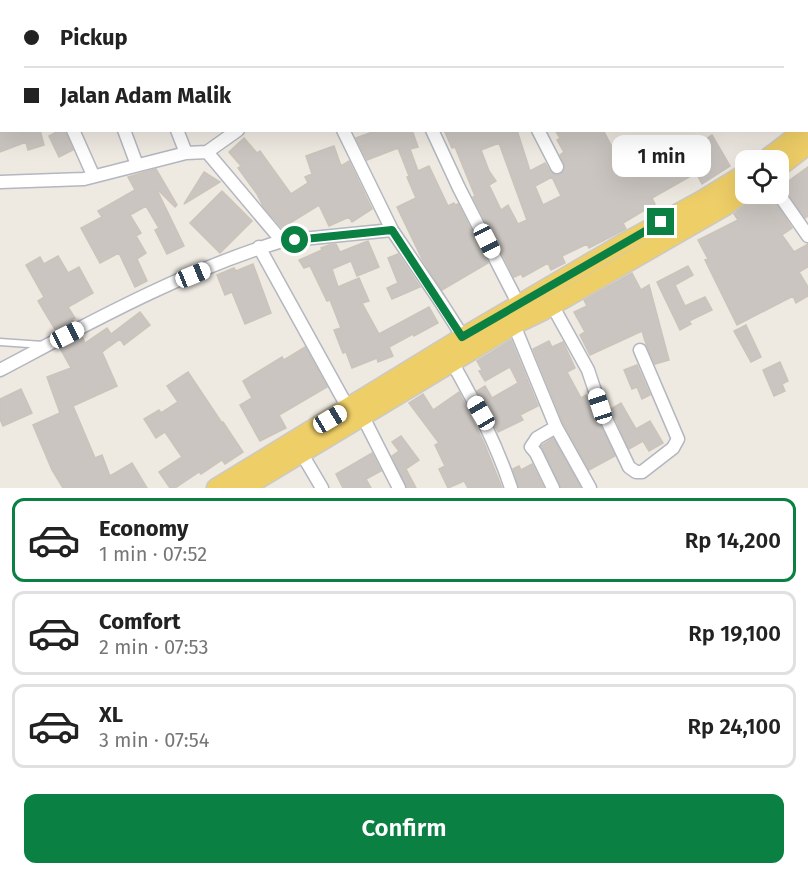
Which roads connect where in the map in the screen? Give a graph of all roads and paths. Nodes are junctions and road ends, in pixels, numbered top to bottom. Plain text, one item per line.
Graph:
1 (74, 132) edge
2 (125, 132) edge
3 (178, 132) edge
4 (235, 132) edge
5 (344, 132) edge
6 (433, 132) edge
7 (539, 132) edge
8 (801, 132) edge
9 (808, 146) edge
10 (778, 150) edge
11 (207, 152) junction
12 (186, 153) junction
13 (789, 160) edge
14 (137, 165) junction
15 (557, 168) dead end
16 (93, 175) junction
17 (735, 180) edge
18 (0, 182) edge
19 (735, 199) edge
20 (786, 204) edge
21 (392, 230) junction
22 (808, 236) edge
23 (282, 241) junction
24 (259, 248) junction
25 (624, 253) junction
26 (519, 305) junction
27 (552, 305) junction
28 (514, 326) junction
29 (462, 337) junction
30 (0, 342) edge
31 (47, 346) junction
32 (640, 350) dead end
33 (452, 362) junction
34 (0, 370) edge
35 (355, 412) junction
36 (556, 427) junction
37 (302, 454) junction
38 (245, 484) edge
39 (216, 488) edge
40 (322, 488) edge
41 (399, 488) edge
42 (511, 488) edge
43 (554, 488) edge
44 (590, 488) edge

1 - 16 street
2 - 14 street
3 - 12 street
4 - 11 street
5 - 21 street
6 - 26 street
7 - 15 street
8 - 10 main road
9 - 13 main road
11 - 12 street
11 - 23 street
12 - 14 street
14 - 16 street
16 - 18 street
17 - 25 main road
19 - 25 main road
20 - 22 street
21 - 23 street
21 - 29 street
23 - 24 street
24 - 31 street
24 - 35 street
25 - 26 main road
25 - 27 main road
26 - 29 main road
27 - 28 main road
27 - 32 street
28 - 33 main road
28 - 36 street
29 - 35 main road
30 - 31 lane
31 - 34 street
33 - 35 main road
33 - 42 street
35 - 37 main road
35 - 38 main road
35 - 41 street
36 - 43 street
36 - 44 street
37 - 38 main road
37 - 40 street
38 - 39 main road

